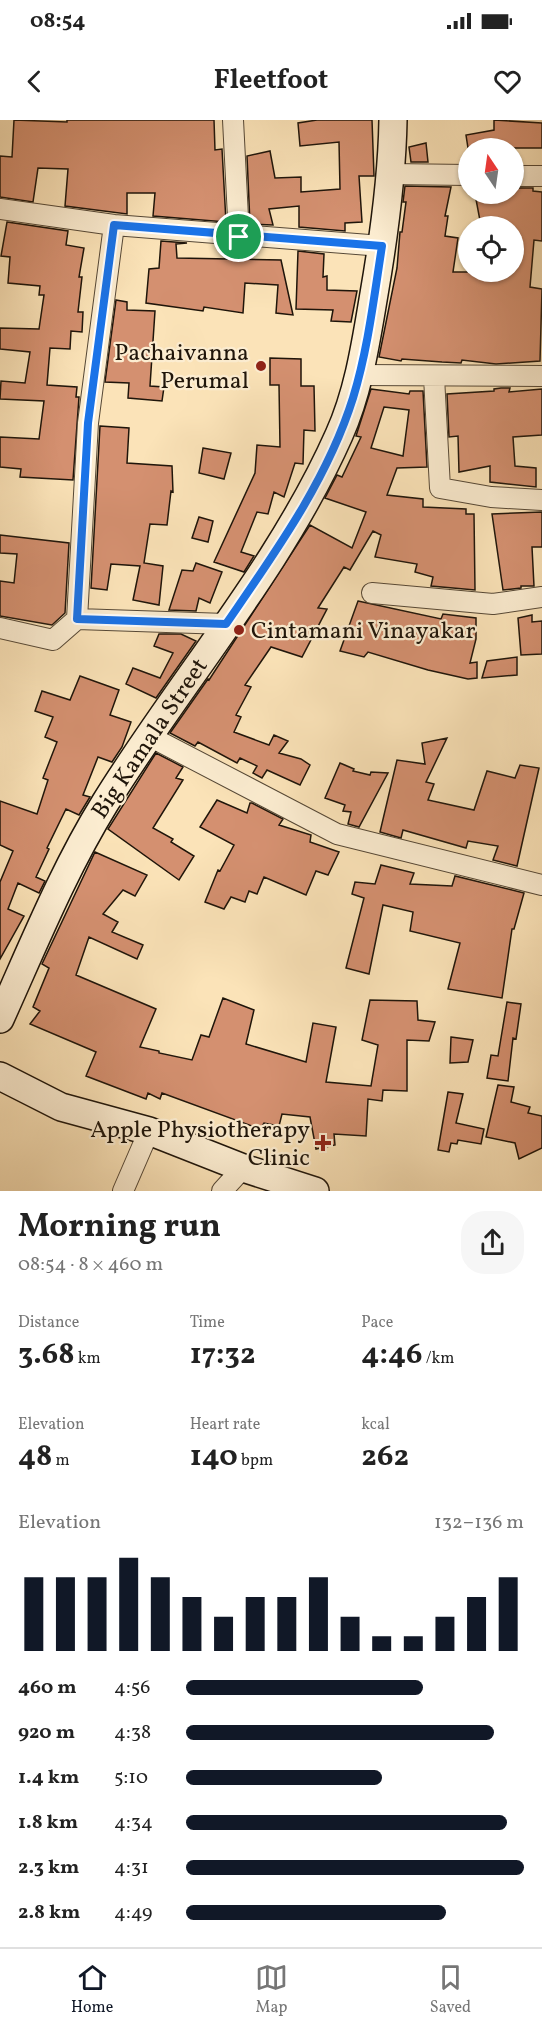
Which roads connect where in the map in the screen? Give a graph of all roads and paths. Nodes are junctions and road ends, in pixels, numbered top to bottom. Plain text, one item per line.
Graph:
1 (233, 120) edge
2 (393, 120) edge
3 (391, 174) junction
4 (458, 175) edge
5 (524, 176) edge
6 (542, 176) edge
7 (0, 209) edge
8 (114, 225) junction
9 (239, 237) junction
10 (382, 246) junction
11 (358, 375) junction
12 (542, 376) edge
13 (434, 377) junction
14 (542, 500) edge
15 (372, 593) dead end
16 (542, 597) edge
17 (77, 619) junction
18 (226, 624) junction
19 (0, 628) edge
20 (149, 736) junction
21 (542, 885) edge
22 (0, 1019) edge
23 (0, 1076) edge
24 (149, 1131) junction
25 (243, 1168) junction
26 (123, 1191) edge
27 (222, 1191) edge
28 (315, 1191) edge

1 - 9 street
2 - 3 main road, Big Kamala Street
3 - 4 street
3 - 10 main road, Big Kamala Street
5 - 6 street
7 - 8 street
8 - 9 street
8 - 17 street
9 - 10 street
10 - 11 main road, Big Kamala Street
11 - 13 street
11 - 18 main road, Big Kamala Street
12 - 13 street
13 - 14 street
15 - 16 street
17 - 18 street
17 - 19 street
18 - 20 main road, Big Kamala Street
20 - 21 street
20 - 22 main road, Big Kamala Street
23 - 24 main road
24 - 25 main road
24 - 26 street
25 - 27 street
25 - 28 main road

